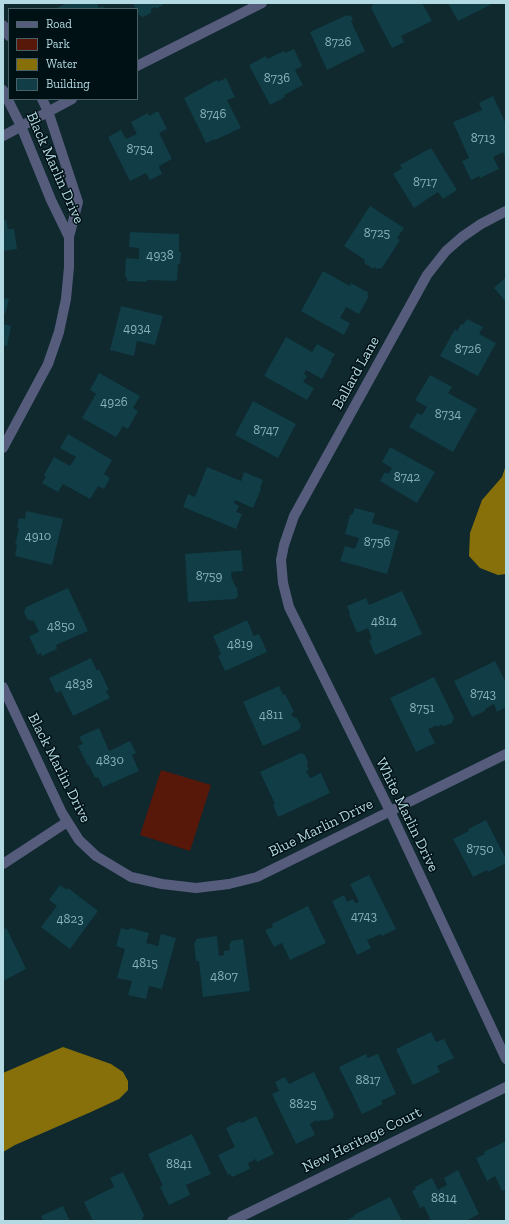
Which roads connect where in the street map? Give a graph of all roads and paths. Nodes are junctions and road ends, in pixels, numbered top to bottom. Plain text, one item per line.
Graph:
1 (262, 3) edge
2 (3, 25) edge
3 (8, 34) edge
4 (138, 65) edge
5 (3, 90) edge
6 (42, 100) edge
7 (70, 100) edge
8 (48, 111) junction
9 (21, 126) junction
10 (3, 136) edge
11 (506, 211) edge
12 (69, 237) junction
13 (3, 448) edge
14 (283, 583) joint
15 (3, 687) edge
16 (506, 754) edge
17 (390, 811) junction
18 (67, 822) junction
19 (3, 864) edge
20 (257, 877) joint
21 (506, 1059) edge
22 (506, 1086) edge
23 (232, 1221) edge

1 - 4 street
2 - 3 street
5 - 9 street, Black Marlin Drive
6 - 8 street, Black Marlin Drive
7 - 8 street
8 - 9 street
8 - 12 street, Black Marlin Drive
9 - 10 street
9 - 12 street, Black Marlin Drive
11 - 14 street, Ballard Lane
12 - 13 street, Black Marlin Drive
14 - 17 street, White Marlin Drive
15 - 18 street, Black Marlin Drive
16 - 17 street, Blue Marlin Drive
17 - 20 street, Blue Marlin Drive
17 - 21 street, White Marlin Drive
18 - 19 street
18 - 20 street, Black Marlin Drive
22 - 23 street, New Heritage Court

